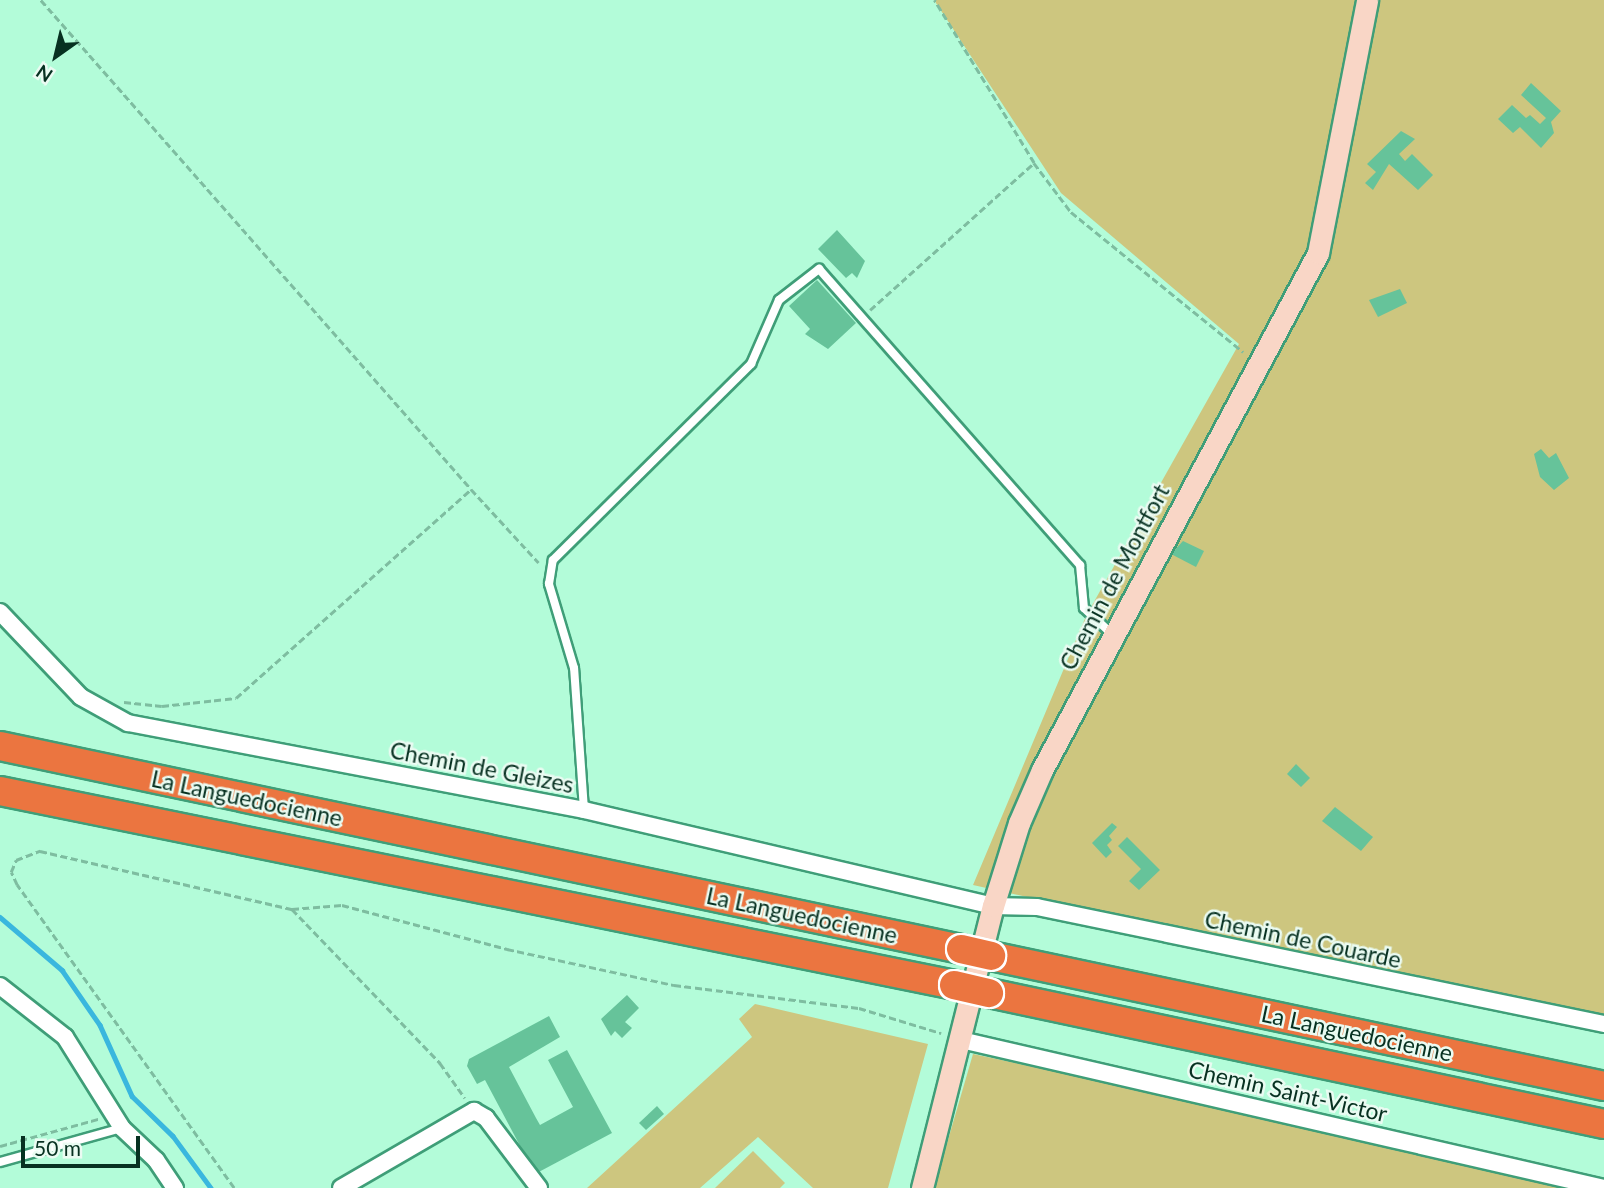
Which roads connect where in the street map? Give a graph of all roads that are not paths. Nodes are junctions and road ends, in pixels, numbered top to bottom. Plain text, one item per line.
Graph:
1 (1367, 0) edge
2 (0, 612) edge
3 (1113, 635) junction
4 (0, 746) edge
5 (0, 791) edge
6 (584, 810) junction
7 (993, 906) junction
8 (0, 986) edge
9 (1604, 1024) edge
10 (961, 1040) junction
11 (1604, 1086) edge
12 (120, 1124) junction
13 (1604, 1124) edge
14 (0, 1162) edge
15 (175, 1188) edge
16 (341, 1188) edge
17 (539, 1188) edge
18 (922, 1188) edge
19 (1604, 1188) edge

1 - 3 street, Chemin de Montfort
2 - 6 street, Chemin de Gleizes
3 - 6 lane
3 - 7 street, Chemin de Montfort
4 - 11 highway, La Languedocienne, bridge
5 - 13 highway, La Languedocienne, bridge
6 - 7 street, Chemin de Gleizes
7 - 9 street, Chemin de Couarde
7 - 10 street, Chemin de Montfort
8 - 12 street
10 - 18 street, Chemin de Montfort
10 - 19 street, Chemin Saint-Victor
12 - 14 lane
12 - 15 street
16 - 17 street

